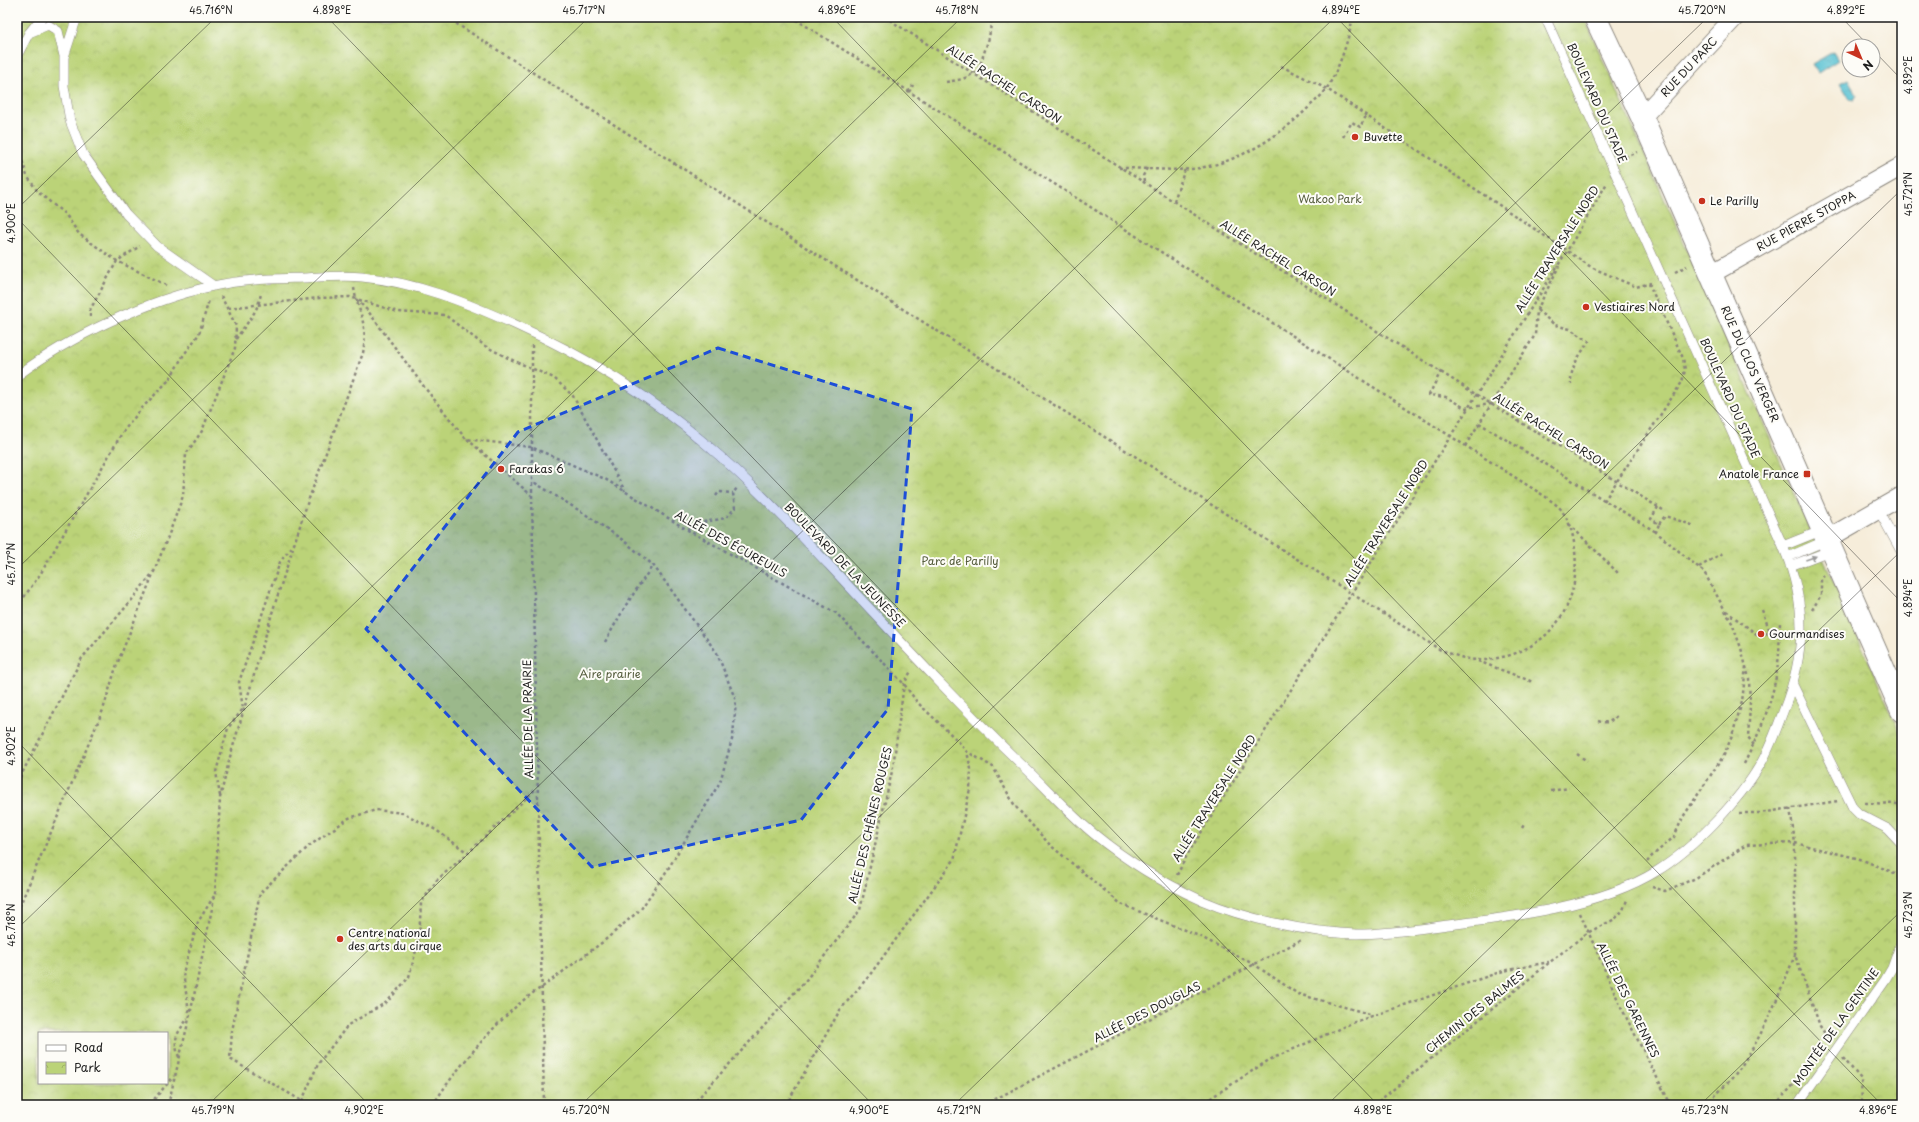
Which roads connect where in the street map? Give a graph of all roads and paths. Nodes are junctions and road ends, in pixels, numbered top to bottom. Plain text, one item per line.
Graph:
1 (42, 17) edge
2 (77, 17) edge
3 (446, 17) edge
4 (792, 17) edge
5 (885, 17) edge
6 (992, 17) edge
7 (1352, 17) edge
8 (1545, 17) edge
9 (1595, 17) edge
10 (1735, 17) edge
11 (29, 33) junction
12 (17, 56) edge
13 (64, 57) junction
14 (1281, 66) dead end
15 (974, 74) junction
16 (946, 82) dead end
17 (913, 85) dead end
18 (1326, 89) junction
19 (909, 92) junction
20 (1366, 116) junction
21 (1642, 117) junction
22 (1343, 137) dead end
23 (1644, 150) dead end
24 (17, 151) edge
25 (1625, 157) dead end
26 (1902, 166) edge
27 (1119, 168) junction
28 (1147, 168) junction
29 (1185, 169) junction
30 (1614, 171) junction
31 (1144, 182) junction
32 (1174, 201) junction
33 (150, 238) junction
34 (1566, 251) junction
35 (117, 262) junction
36 (1702, 269) junction
37 (1675, 272) dead end
38 (352, 276) junction
39 (262, 280) junction
40 (214, 286) junction
41 (187, 294) junction
42 (356, 299) junction
43 (260, 304) junction
44 (228, 308) junction
45 (1537, 310) junction
46 (90, 332) junction
47 (532, 332) junction
48 (235, 340) junction
49 (532, 368) junction
50 (1441, 371) junction
51 (17, 376) edge
52 (1571, 384) dead end
53 (1477, 394) junction
54 (1491, 404) junction
55 (1469, 406) junction
56 (1479, 423) junction
57 (1450, 437) junction
58 (466, 439) junction
59 (1465, 446) junction
60 (531, 447) junction
61 (746, 480) junction
62 (1616, 480) junction
63 (532, 481) junction
64 (625, 491) junction
65 (733, 493) junction
66 (532, 496) junction
67 (716, 496) dead end
68 (1902, 496) edge
69 (1604, 501) junction
70 (1658, 507) junction
71 (1878, 509) junction
72 (1663, 510) dead end
73 (1569, 524) junction
74 (1659, 524) junction
75 (1695, 526) dead end
76 (686, 529) junction
77 (1656, 532) junction
78 (296, 543) junction
79 (1783, 546) junction
80 (1831, 547) junction
81 (1902, 552) edge
82 (1723, 553) dead end
83 (1789, 562) junction
84 (653, 565) junction
85 (1699, 567) junction
86 (157, 568) junction
87 (1618, 573) dead end
88 (1351, 593) junction
89 (17, 607) edge
90 (1724, 609) junction
91 (1762, 610) dead end
92 (1801, 615) junction
93 (1780, 623) dead end
94 (1780, 630) junction
95 (1770, 632) junction
96 (1801, 634) junction
97 (605, 642) dead end
98 (919, 659) junction
99 (1477, 660) junction
100 (1746, 666) junction
101 (1533, 682) dead end
102 (904, 684) junction
103 (1793, 685) junction
104 (243, 709) junction
105 (1902, 711) edge
106 (1617, 715) dead end
107 (1598, 721) dead end
108 (1754, 745) junction
109 (966, 752) junction
110 (1577, 754) dead end
111 (1587, 761) dead end
112 (1744, 765) dead end
113 (17, 783) edge
114 (537, 788) junction
115 (1569, 788) dead end
116 (1551, 791) dead end
117 (220, 798) junction
118 (1850, 802) junction
119 (1902, 804) edge
120 (1790, 808) junction
121 (1722, 813) junction
122 (1525, 823) dead end
123 (1522, 828) dead end
124 (1795, 843) junction
125 (1902, 844) edge
126 (468, 853) junction
127 (1902, 876) edge
128 (1634, 882) junction
129 (1172, 885) junction
130 (215, 894) junction
131 (1570, 904) junction
132 (17, 912) edge
133 (1317, 931) junction
134 (1587, 933) junction
135 (1902, 940) edge
136 (1795, 955) junction
137 (1550, 962) junction
138 (1255, 965) junction
139 (541, 988) junction
140 (190, 1015) junction
141 (1373, 1015) junction
142 (1836, 1050) junction
143 (179, 1057) junction
144 (175, 1075) junction
145 (168, 1083) edge
146 (167, 1084) edge
147 (302, 1101) junction
148 (152, 1105) edge
149 (168, 1105) edge
150 (304, 1105) edge
151 (433, 1105) edge
152 (544, 1105) edge
153 (692, 1105) edge
154 (786, 1105) edge
155 (984, 1105) edge
156 (1200, 1105) edge
157 (1374, 1105) edge
158 (1671, 1105) edge
159 (1706, 1105) edge
160 (1797, 1105) edge
161 (1862, 1105) edge

1 - 11 lane
2 - 13 lane
3 - 88 path
4 - 19 path
5 - 15 path, ALLÉE RACHEL CARSON
6 - 15 path
7 - 18 path
8 - 30 lane, BOULEVARD DU STADE
9 - 21 street, RUE DU CLOS VERGER
10 - 21 street, RUE DU PARC
11 - 12 lane
11 - 13 lane
13 - 33 lane
14 - 18 path
15 - 16 path
15 - 27 path, ALLÉE RACHEL CARSON
17 - 19 path
18 - 20 path
18 - 29 path
19 - 57 path
20 - 22 path
20 - 34 path
21 - 36 street, RUE DU CLOS VERGER
23 - 25 path
24 - 35 path
26 - 36 street, RUE PIERRE STOPPA
27 - 28 path
27 - 31 path, ALLÉE RACHEL CARSON
28 - 29 path
28 - 31 path
29 - 32 path
30 - 34 path, ALLÉE TRAVERSALE NORD
30 - 79 lane, BOULEVARD DU STADE
31 - 32 path, ALLÉE RACHEL CARSON
32 - 50 path, ALLÉE RACHEL CARSON
33 - 35 path
33 - 40 lane
34 - 45 path
34 - 53 path, ALLÉE TRAVERSALE NORD
34 - 62 path
35 - 41 path
35 - 46 path
36 - 37 path
36 - 80 street, RUE DU CLOS VERGER
38 - 39 lane, BOULEVARD DE LA JEUNESSE
38 - 42 path
38 - 47 lane, BOULEVARD DE LA JEUNESSE
39 - 40 lane, BOULEVARD DE LA JEUNESSE
39 - 43 path
40 - 41 lane, BOULEVARD DE LA JEUNESSE
40 - 44 path
40 - 89 path
41 - 46 lane, BOULEVARD DE LA JEUNESSE
42 - 43 path
42 - 49 path
42 - 58 path
42 - 78 path
43 - 44 path
43 - 48 path
44 - 48 path
45 - 52 path
45 - 54 path
46 - 51 lane, BOULEVARD DE LA JEUNESSE
47 - 49 path, ALLÉE DE LA PRAIRIE
47 - 61 lane, BOULEVARD DE LA JEUNESSE
48 - 86 path
49 - 60 path, ALLÉE DE LA PRAIRIE
49 - 64 path
50 - 53 path, ALLÉE RACHEL CARSON
50 - 55 path
53 - 54 path, ALLÉE RACHEL CARSON
53 - 55 path, ALLÉE TRAVERSALE NORD
54 - 55 path
54 - 56 path
54 - 62 path, ALLÉE RACHEL CARSON
55 - 57 path, ALLÉE TRAVERSALE NORD
56 - 59 path
56 - 69 path
57 - 59 path
57 - 88 path, ALLÉE TRAVERSALE NORD
58 - 60 path, ALLÉE DES ÉCUREUILS
58 - 66 path
59 - 73 path
60 - 63 path, ALLÉE DE LA PRAIRIE
60 - 64 path, ALLÉE DES ÉCUREUILS
61 - 65 path
61 - 98 lane, BOULEVARD DE LA JEUNESSE
62 - 69 path
62 - 70 path, ALLÉE RACHEL CARSON
63 - 66 path, ALLÉE DE LA PRAIRIE
63 - 84 path
64 - 76 path, ALLÉE DES ÉCUREUILS
65 - 67 path
65 - 76 path
66 - 114 path, ALLÉE DE LA PRAIRIE
68 - 71 street
69 - 77 path
70 - 72 path, ALLÉE RACHEL CARSON
70 - 74 path
71 - 80 street
71 - 81 lane
73 - 87 path
73 - 99 path
74 - 75 path
74 - 77 path
76 - 102 path, ALLÉE DES ÉCUREUILS
77 - 85 path
78 - 104 path
78 - 104 path
79 - 80 lane
79 - 83 lane, BOULEVARD DU STADE
80 - 83 lane
80 - 92 path
80 - 105 street, RUE DU CLOS VERGER
82 - 85 path
83 - 92 lane, BOULEVARD DU STADE
84 - 97 path
84 - 139 path
85 - 90 path
86 - 113 path
86 - 132 path
88 - 99 path
88 - 129 path, ALLÉE TRAVERSALE NORD
90 - 95 path
90 - 100 path
91 - 95 path
92 - 96 lane, BOULEVARD DU STADE
93 - 94 path
94 - 95 path
94 - 96 path
94 - 108 path
96 - 103 lane, BOULEVARD DU STADE
98 - 102 path, ALLÉE DES CHÊNES ROUGES
98 - 129 lane, BOULEVARD DE LA JEUNESSE
99 - 101 path
100 - 108 path
100 - 128 path, CHEMIN DES BALMES
102 - 109 path, ALLÉE DES ÉCUREUILS
102 - 153 path, ALLÉE DES CHÊNES ROUGES
103 - 118 lane
103 - 121 lane, BOULEVARD DU STADE
104 - 117 path
104 - 117 path
106 - 107 path
108 - 112 path
109 - 138 path
109 - 154 path
110 - 111 path
114 - 126 path
114 - 139 path, ALLÉE DE LA PRAIRIE
115 - 116 path
117 - 130 path
118 - 119 path
118 - 120 path
118 - 125 lane
120 - 121 path
120 - 124 path
121 - 128 lane, BOULEVARD DE LA JEUNESSE
122 - 123 path
124 - 127 path
124 - 128 path
124 - 136 path
126 - 147 path
126 - 147 path
128 - 131 lane, BOULEVARD DE LA JEUNESSE
128 - 134 path, CHEMIN DES BALMES
129 - 133 lane, BOULEVARD DE LA JEUNESSE
130 - 140 path
130 - 140 path
131 - 133 lane, BOULEVARD DE LA JEUNESSE
131 - 134 path, ALLÉE DES GARENNES
133 - 138 path, ALLÉE DES DOUGLAS
134 - 137 path, CHEMIN DES BALMES
134 - 158 path, ALLÉE DES GARENNES
135 - 142 lane, MONTÉE DE LA GENTINE
136 - 142 path
136 - 159 path
137 - 141 path
137 - 157 path, CHEMIN DES BALMES
138 - 141 path
138 - 155 path, ALLÉE DES DOUGLAS
139 - 151 path
139 - 152 path, ALLÉE DE LA PRAIRIE
140 - 143 path
140 - 143 path
141 - 156 path
142 - 160 lane, MONTÉE DE LA GENTINE
142 - 161 path
143 - 144 path
144 - 145 path
144 - 149 path
146 - 148 path
147 - 150 path

